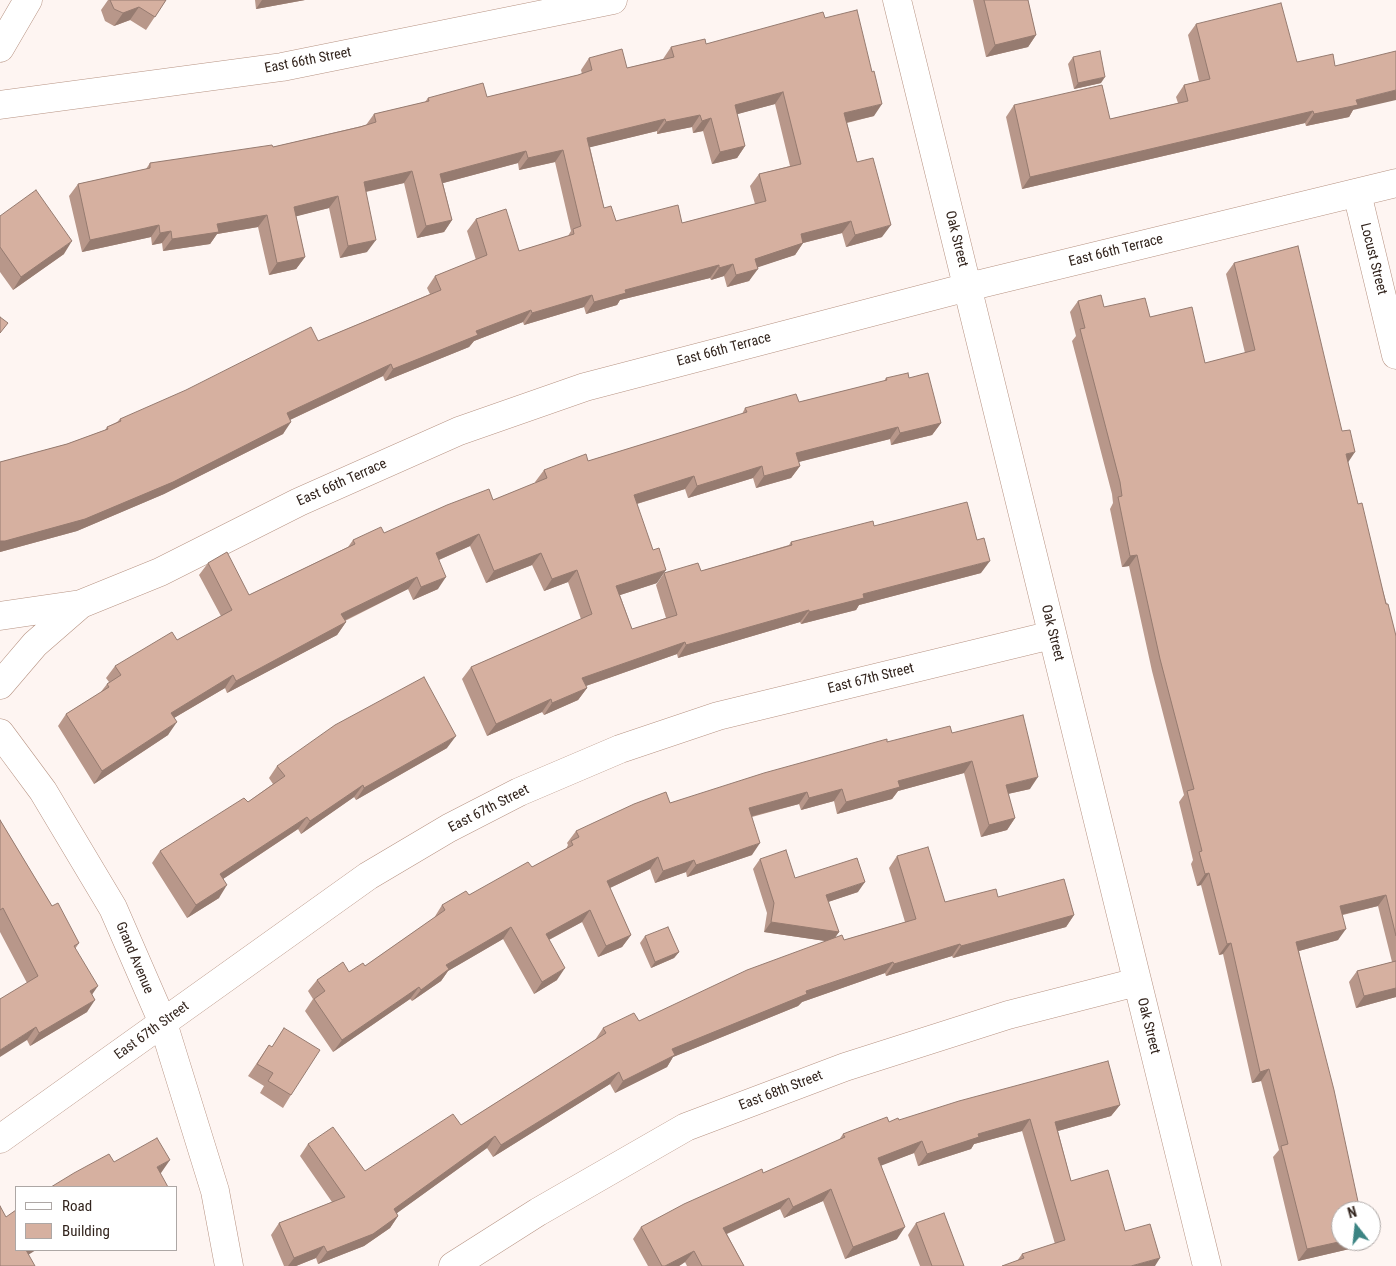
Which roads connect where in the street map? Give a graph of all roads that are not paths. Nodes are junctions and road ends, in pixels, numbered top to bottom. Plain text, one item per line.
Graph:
1 (28, 0) edge
2 (613, 0) edge
3 (897, 0) edge
4 (0, 48) edge
5 (0, 105) edge
6 (1396, 183) edge
7 (1357, 193) junction
8 (968, 287) junction
9 (1396, 354) edge
10 (81, 604) junction
11 (0, 616) edge
12 (1052, 635) junction
13 (0, 685) edge
14 (0, 733) edge
15 (1137, 982) junction
16 (163, 1024) junction
17 (0, 1139) edge
18 (229, 1266) edge
19 (453, 1266) edge
20 (1206, 1266) edge

1 - 4 street
2 - 5 street, East 66th Street
3 - 8 street, Oak Street
6 - 7 street, East 66th Terrace
7 - 8 street, East 66th Terrace
7 - 9 street, Locust Street
8 - 10 street, East 66th Terrace
8 - 12 street, Oak Street
10 - 11 street, East 66th Terrace
10 - 13 street, East 66th Terrace
12 - 15 street, Oak Street
12 - 16 street, East 67th Street
14 - 16 street, Grand Avenue
15 - 19 street, East 68th Street
15 - 20 street, Oak Street
16 - 17 street, East 67th Street
16 - 18 street, Grand Avenue

